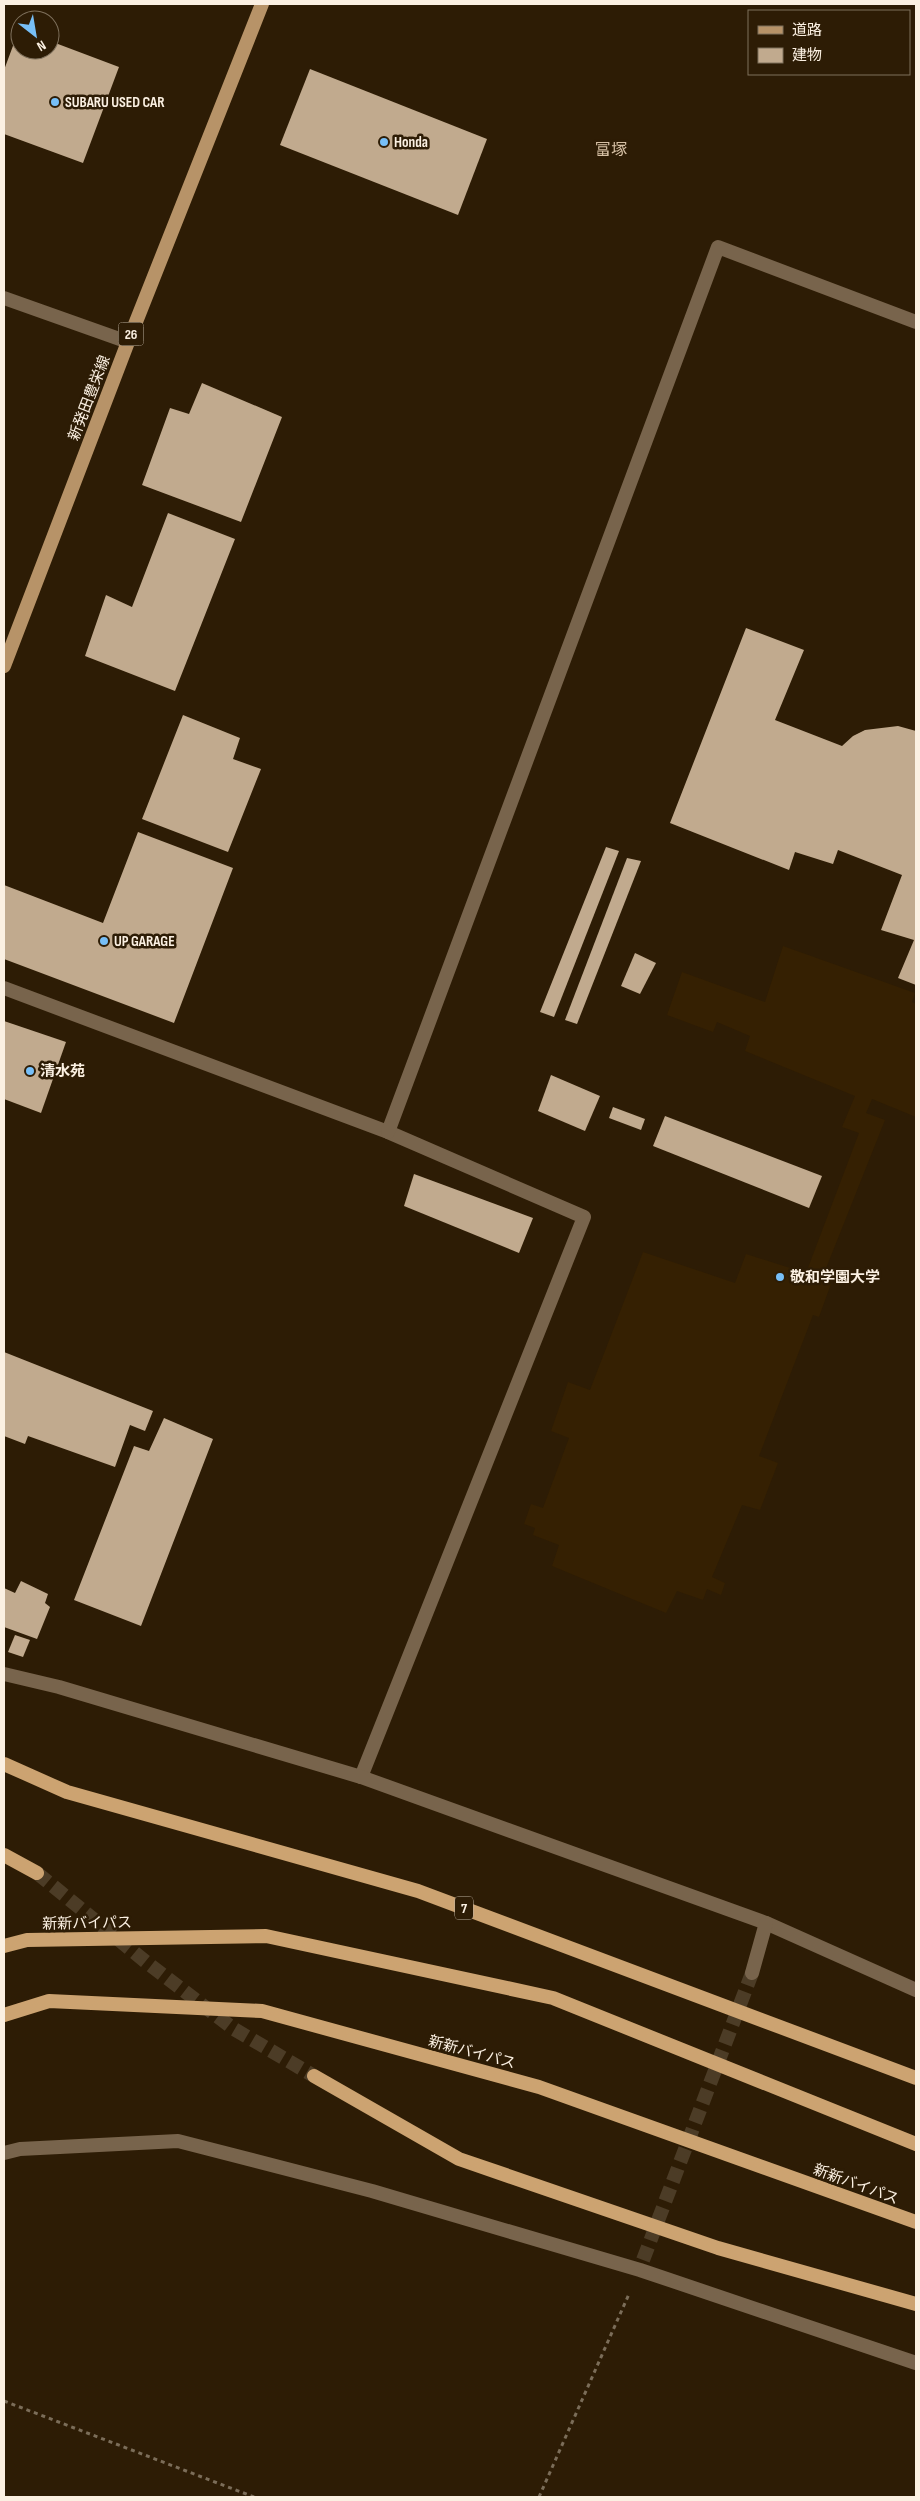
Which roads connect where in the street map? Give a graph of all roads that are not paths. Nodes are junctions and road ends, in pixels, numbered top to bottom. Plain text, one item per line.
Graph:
1 (262, 4) edge
2 (4, 298) edge
3 (916, 322) edge
4 (128, 342) junction
5 (4, 666) edge
6 (4, 988) edge
7 (388, 1132) junction
8 (4, 1674) edge
9 (4, 1764) edge
10 (361, 1777) junction
11 (4, 1855) edge
12 (37, 1873) tunnel mouth
13 (766, 1923) junction
14 (4, 1946) edge
15 (752, 1973) tunnel mouth
16 (916, 1990) edge
17 (4, 2015) edge
18 (314, 2076) tunnel mouth
19 (916, 2078) edge
20 (916, 2144) edge
21 (4, 2153) edge
22 (916, 2222) edge
23 (916, 2304) edge
24 (916, 2363) edge

1 - 4 main road, 新発田豊栄線 / 26
2 - 4 street
3 - 7 street
4 - 5 main road, 新発田豊栄線 / 26
6 - 7 street
7 - 10 street
8 - 10 street
9 - 19 highway, 7
10 - 13 street
11 - 12 highway
13 - 15 street
13 - 16 street
14 - 20 highway, 新新バイパス
17 - 22 highway, 新新バイパス
18 - 23 highway
21 - 24 street

